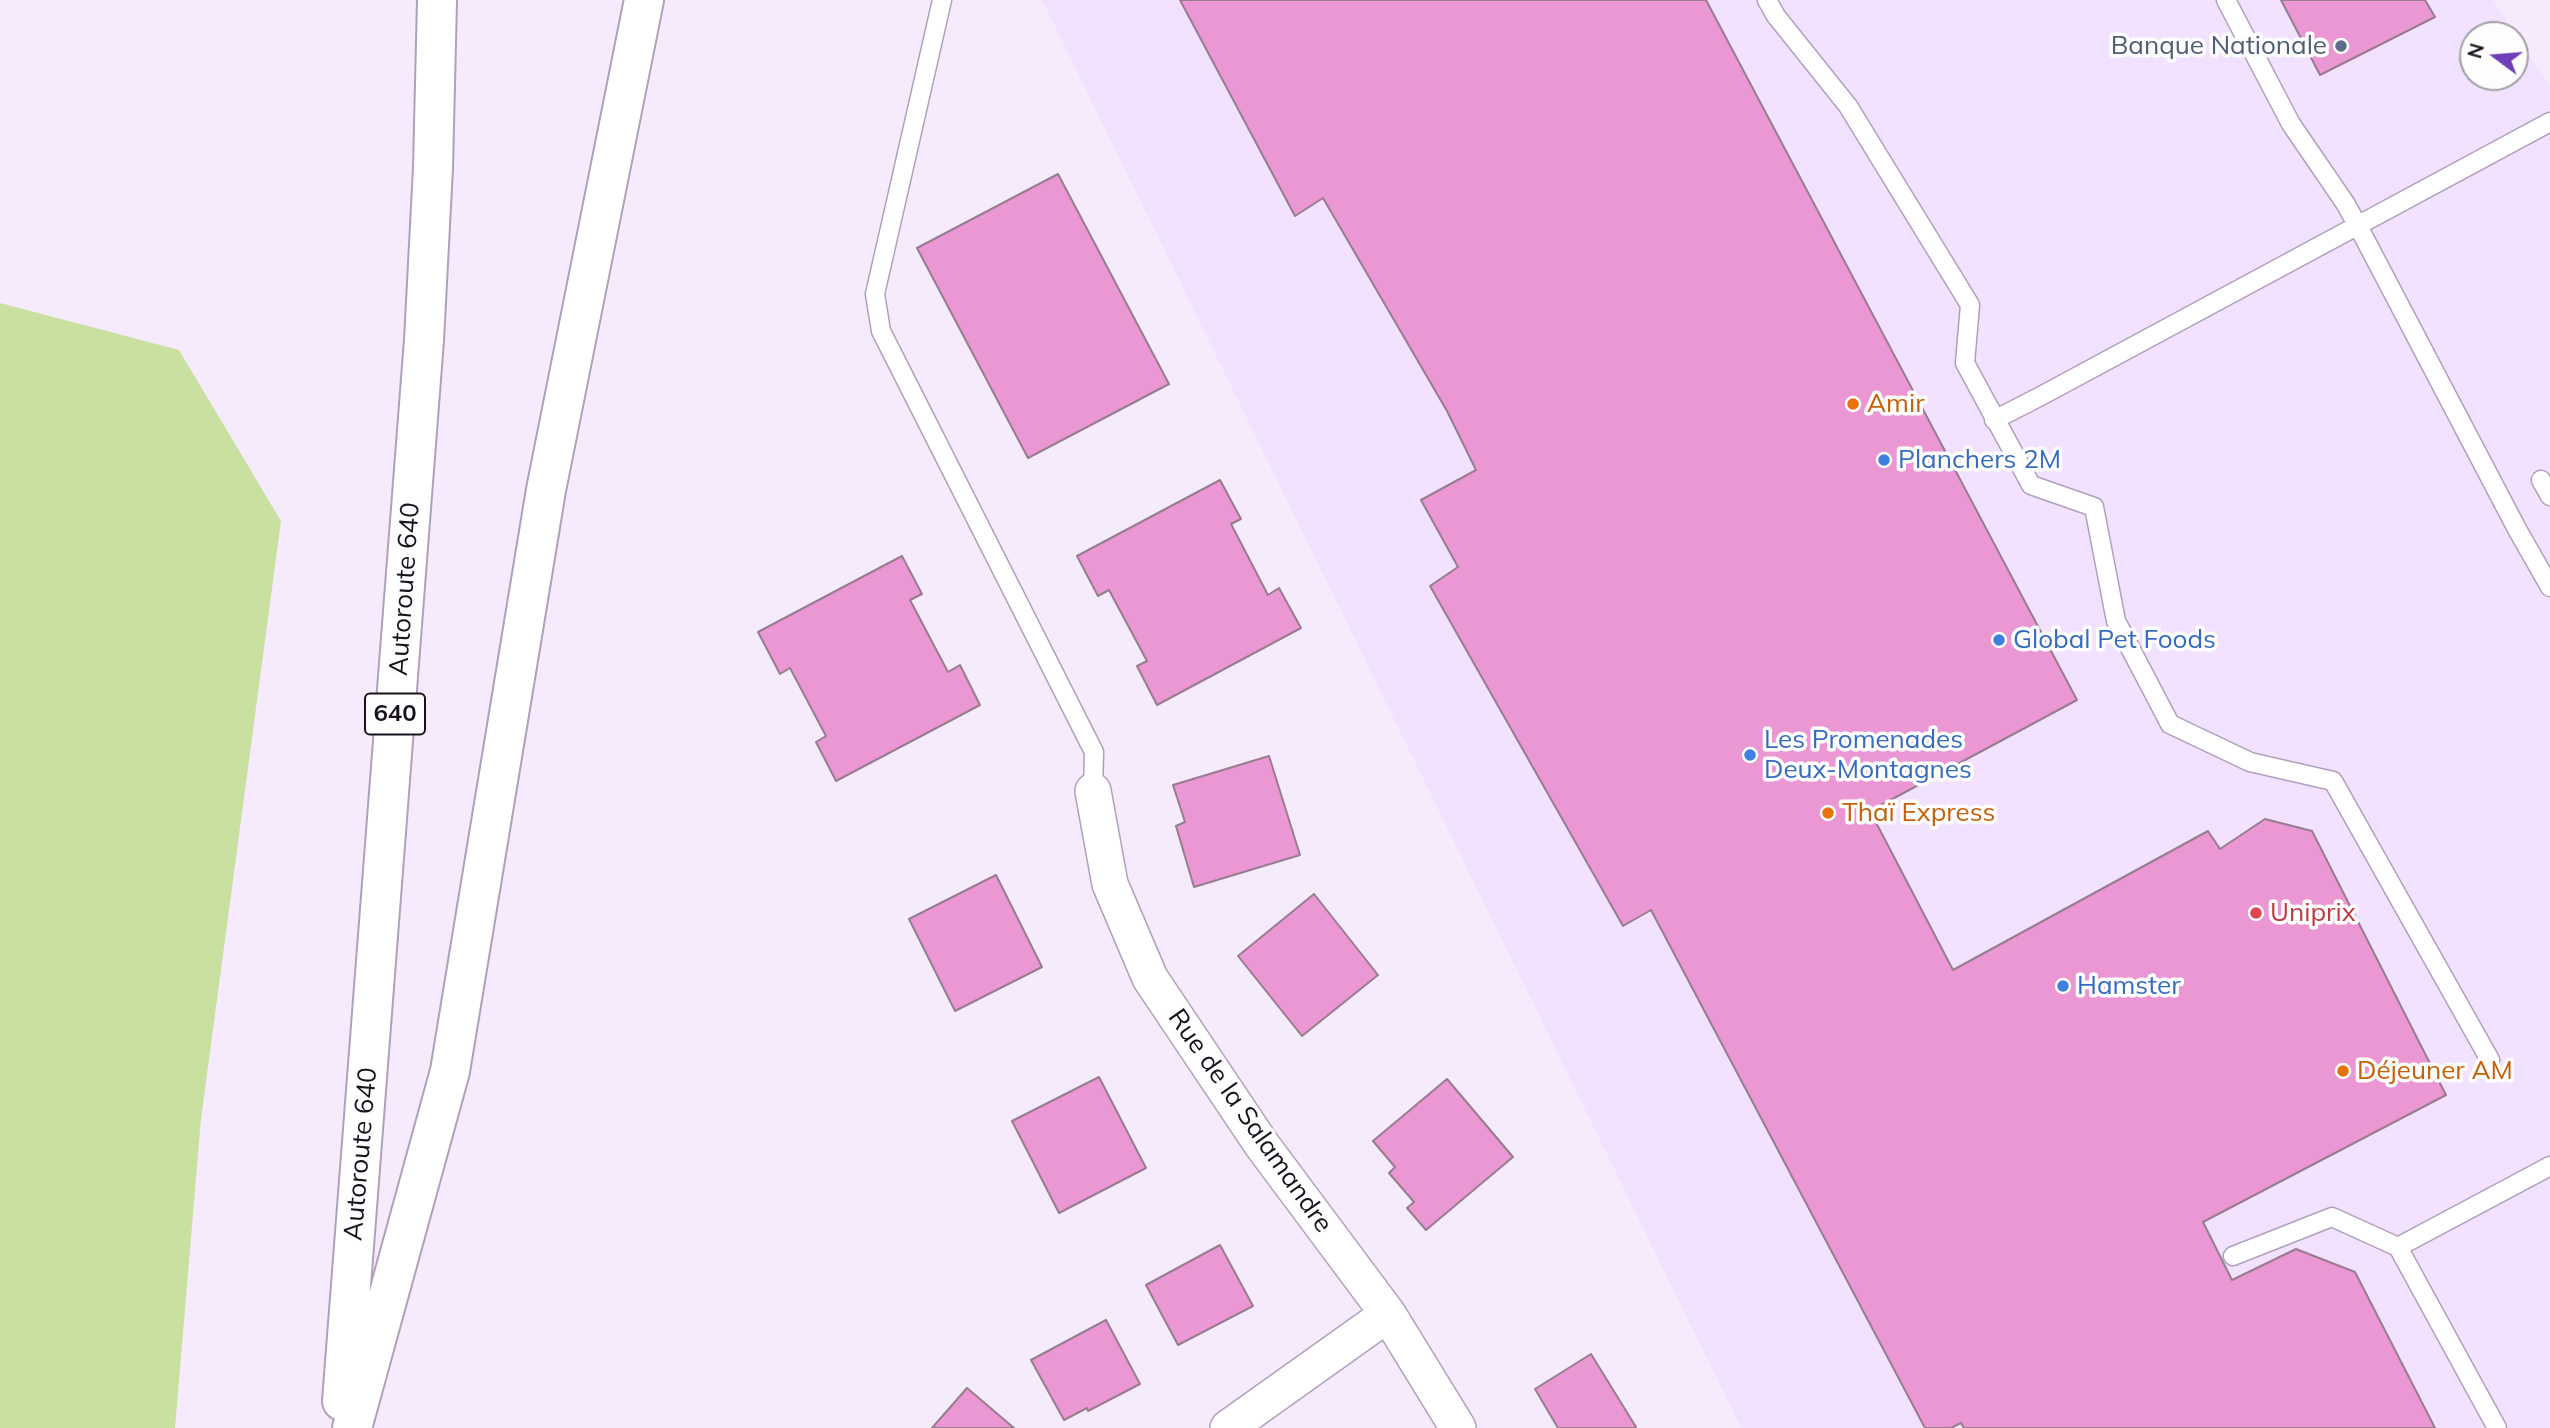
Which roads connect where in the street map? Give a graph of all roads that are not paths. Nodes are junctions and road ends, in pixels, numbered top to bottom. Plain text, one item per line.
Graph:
1 (437, 0) edge
2 (644, 0) edge
3 (942, 0) edge
4 (1767, 0) edge
5 (2226, 0) edge
6 (2550, 122) edge
7 (2358, 226) junction
8 (1994, 420) junction
9 (2541, 480) dead end
10 (2550, 496) edge
11 (2550, 587) edge
12 (1093, 791) joint
13 (2490, 1060) dead end
14 (2550, 1166) edge
15 (2398, 1247) junction
16 (2233, 1256) dead end
17 (1388, 1314) junction
18 (340, 1428) edge
19 (352, 1428) edge
20 (1228, 1428) edge
21 (1458, 1428) edge
22 (2497, 1428) edge

1 - 18 highway, Autoroute 640 / 640
2 - 19 highway
3 - 12 lane
4 - 8 lane
5 - 7 lane
6 - 7 lane
7 - 8 lane
7 - 11 lane
8 - 13 lane
9 - 10 lane
12 - 17 street, Rue de la Salamandre
14 - 15 lane
15 - 16 lane
15 - 22 lane
17 - 20 street
17 - 21 street, Rue de la Salamandre

